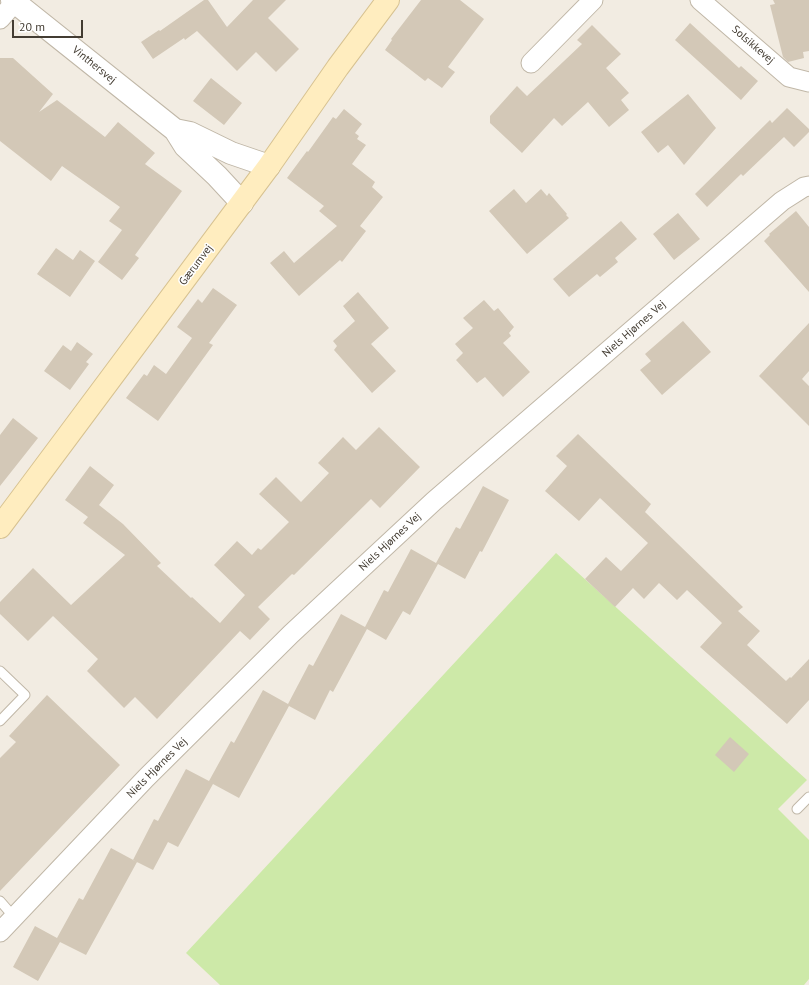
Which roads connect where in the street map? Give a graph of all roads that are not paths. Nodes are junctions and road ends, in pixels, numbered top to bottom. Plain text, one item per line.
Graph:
1 (388, 0) edge
2 (593, 0) edge
3 (700, 0) edge
4 (14, 1) edge
5 (0, 19) edge
6 (531, 63) dead end
7 (809, 82) edge
8 (175, 130) junction
9 (269, 166) junction
10 (809, 186) edge
11 (242, 203) junction
12 (0, 527) edge
13 (0, 671) edge
14 (0, 721) edge
15 (809, 797) edge
16 (797, 809) dead end
17 (0, 901) edge
18 (14, 917) junction
19 (0, 932) edge

1 - 9 main road, Gærumvej
2 - 6 street
3 - 7 street, Solsikkevej
4 - 5 street
4 - 8 street, Vinthersvej
8 - 9 street, Vinthersvej
8 - 11 street, Vinthersvej
9 - 11 main road, Gærumvej
10 - 18 street, Niels Hjørnes Vej
11 - 12 main road, Gærumvej
13 - 14 lane
15 - 16 lane
17 - 18 lane
18 - 19 street, Niels Hjørnes Vej

